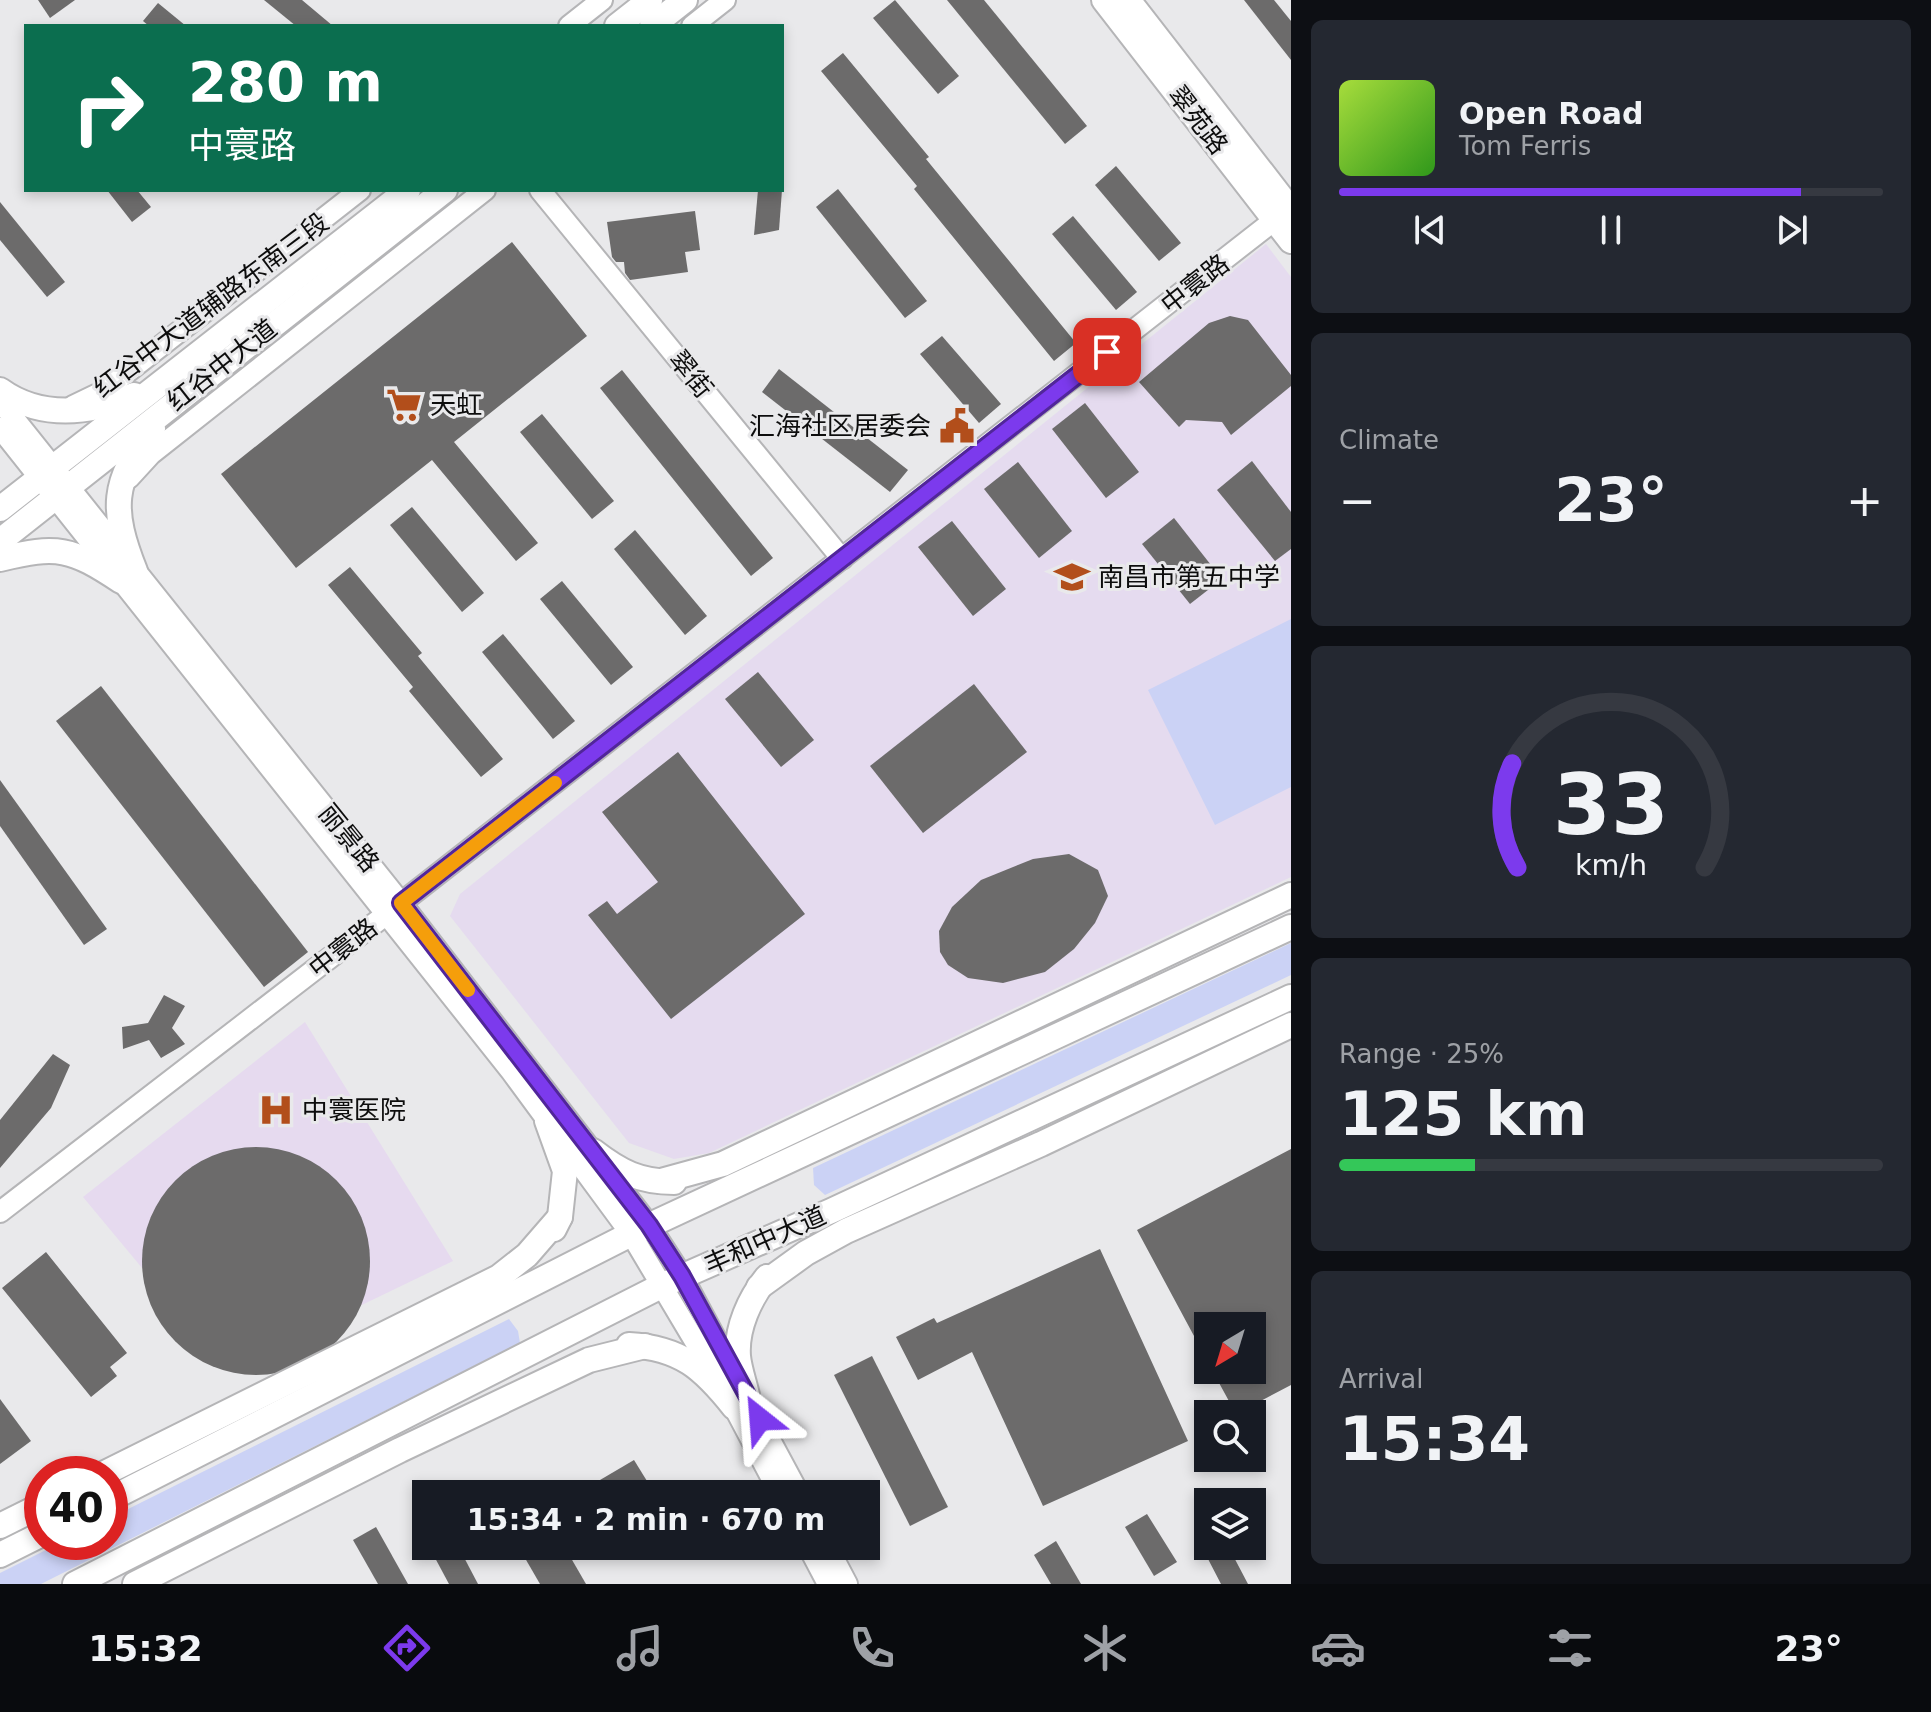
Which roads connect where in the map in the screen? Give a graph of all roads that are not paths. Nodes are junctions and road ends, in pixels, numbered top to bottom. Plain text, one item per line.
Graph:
1 (602, 0) edge
2 (650, 0) edge
3 (685, 0) edge
4 (725, 0) edge
5 (1104, 0) edge
6 (1128, 0) edge
7 (572, 24) edge
8 (620, 24) edge
9 (655, 24) edge
10 (695, 24) edge
11 (357, 192) edge
12 (406, 192) edge
13 (442, 192) edge
14 (482, 192) edge
15 (542, 192) edge
16 (1285, 213) edge
17 (1291, 241) edge
18 (0, 390) edge
19 (165, 394) junction
20 (0, 401) edge
21 (57, 412) junction
22 (0, 428) edge
23 (46, 473) junction
24 (119, 490) junction
25 (62, 494) junction
26 (0, 509) edge
27 (0, 541) edge
28 (47, 549) junction
29 (0, 559) edge
30 (842, 559) junction
31 (0, 572) edge
32 (128, 576) junction
33 (1291, 895) edge
34 (393, 909) junction
35 (1291, 927) edge
36 (1291, 997) edge
37 (1291, 1025) edge
38 (547, 1121) junction
39 (593, 1151) junction
40 (756, 1175) junction
41 (661, 1181) junction
42 (831, 1211) junction
43 (0, 1212) edge
44 (560, 1217) junction
45 (640, 1230) junction
46 (672, 1281) junction
47 (759, 1287) junction
48 (493, 1304) junction
49 (645, 1346) junction
50 (512, 1362) junction
51 (740, 1401) junction
52 (128, 1462) edge
53 (774, 1480) edge
54 (790, 1480) edge
55 (128, 1490) edge
56 (24, 1514) edge
57 (0, 1526) edge
58 (24, 1543) edge
59 (0, 1555) edge
60 (815, 1560) edge
61 (834, 1560) edge
62 (75, 1584) edge
63 (135, 1584) edge
64 (828, 1584) edge
65 (847, 1584) edge

1 - 7 street
2 - 8 main road
3 - 9 main road
4 - 10 street
5 - 16 main road, 翠苑路
6 - 16 main road, 翠苑路
11 - 21 street, 红谷中大道辅路东南三段
12 - 19 main road, 红谷中大道
13 - 19 main road, 红谷中大道
14 - 24 street
15 - 30 street, 翠街
16 - 17 main road, 翠苑路
16 - 30 street, 中寰路
18 - 21 main road
19 - 21 main road
19 - 23 main road, 红谷中大道
19 - 24 main road
19 - 25 main road, 红谷中大道
20 - 23 street, 丽景路
22 - 23 street, 丽景路
23 - 25 street, 丽景路
23 - 26 main road, 红谷中大道
24 - 32 main road
25 - 27 main road, 红谷中大道
25 - 32 street, 丽景路
28 - 29 main road
28 - 31 street
28 - 32 main road
30 - 34 street, 中寰路
32 - 34 street, 丽景路
33 - 41 main road
34 - 38 street, 丽景路
34 - 39 street, 丽景路
34 - 43 street, 中寰路
35 - 40 main road
36 - 42 main road, 丰和中大道
37 - 47 main road
38 - 44 main road
38 - 45 street, 丽景路
39 - 41 main road
39 - 45 street, 丽景路
40 - 41 main road
40 - 45 main road
42 - 46 main road, 丰和中大道
42 - 47 main road
44 - 48 main road
44 - 52 main road
45 - 46 street, 丽景路
45 - 48 main road
46 - 50 main road, 丰和中大道
46 - 51 street, 丽景路
47 - 51 main road
48 - 55 main road
49 - 50 main road
49 - 51 main road
49 - 63 main road
50 - 62 main road, 丰和中大道
51 - 53 street, 丽景路
51 - 54 street, 丽景路
56 - 57 main road
58 - 59 main road
60 - 64 street
61 - 65 street

